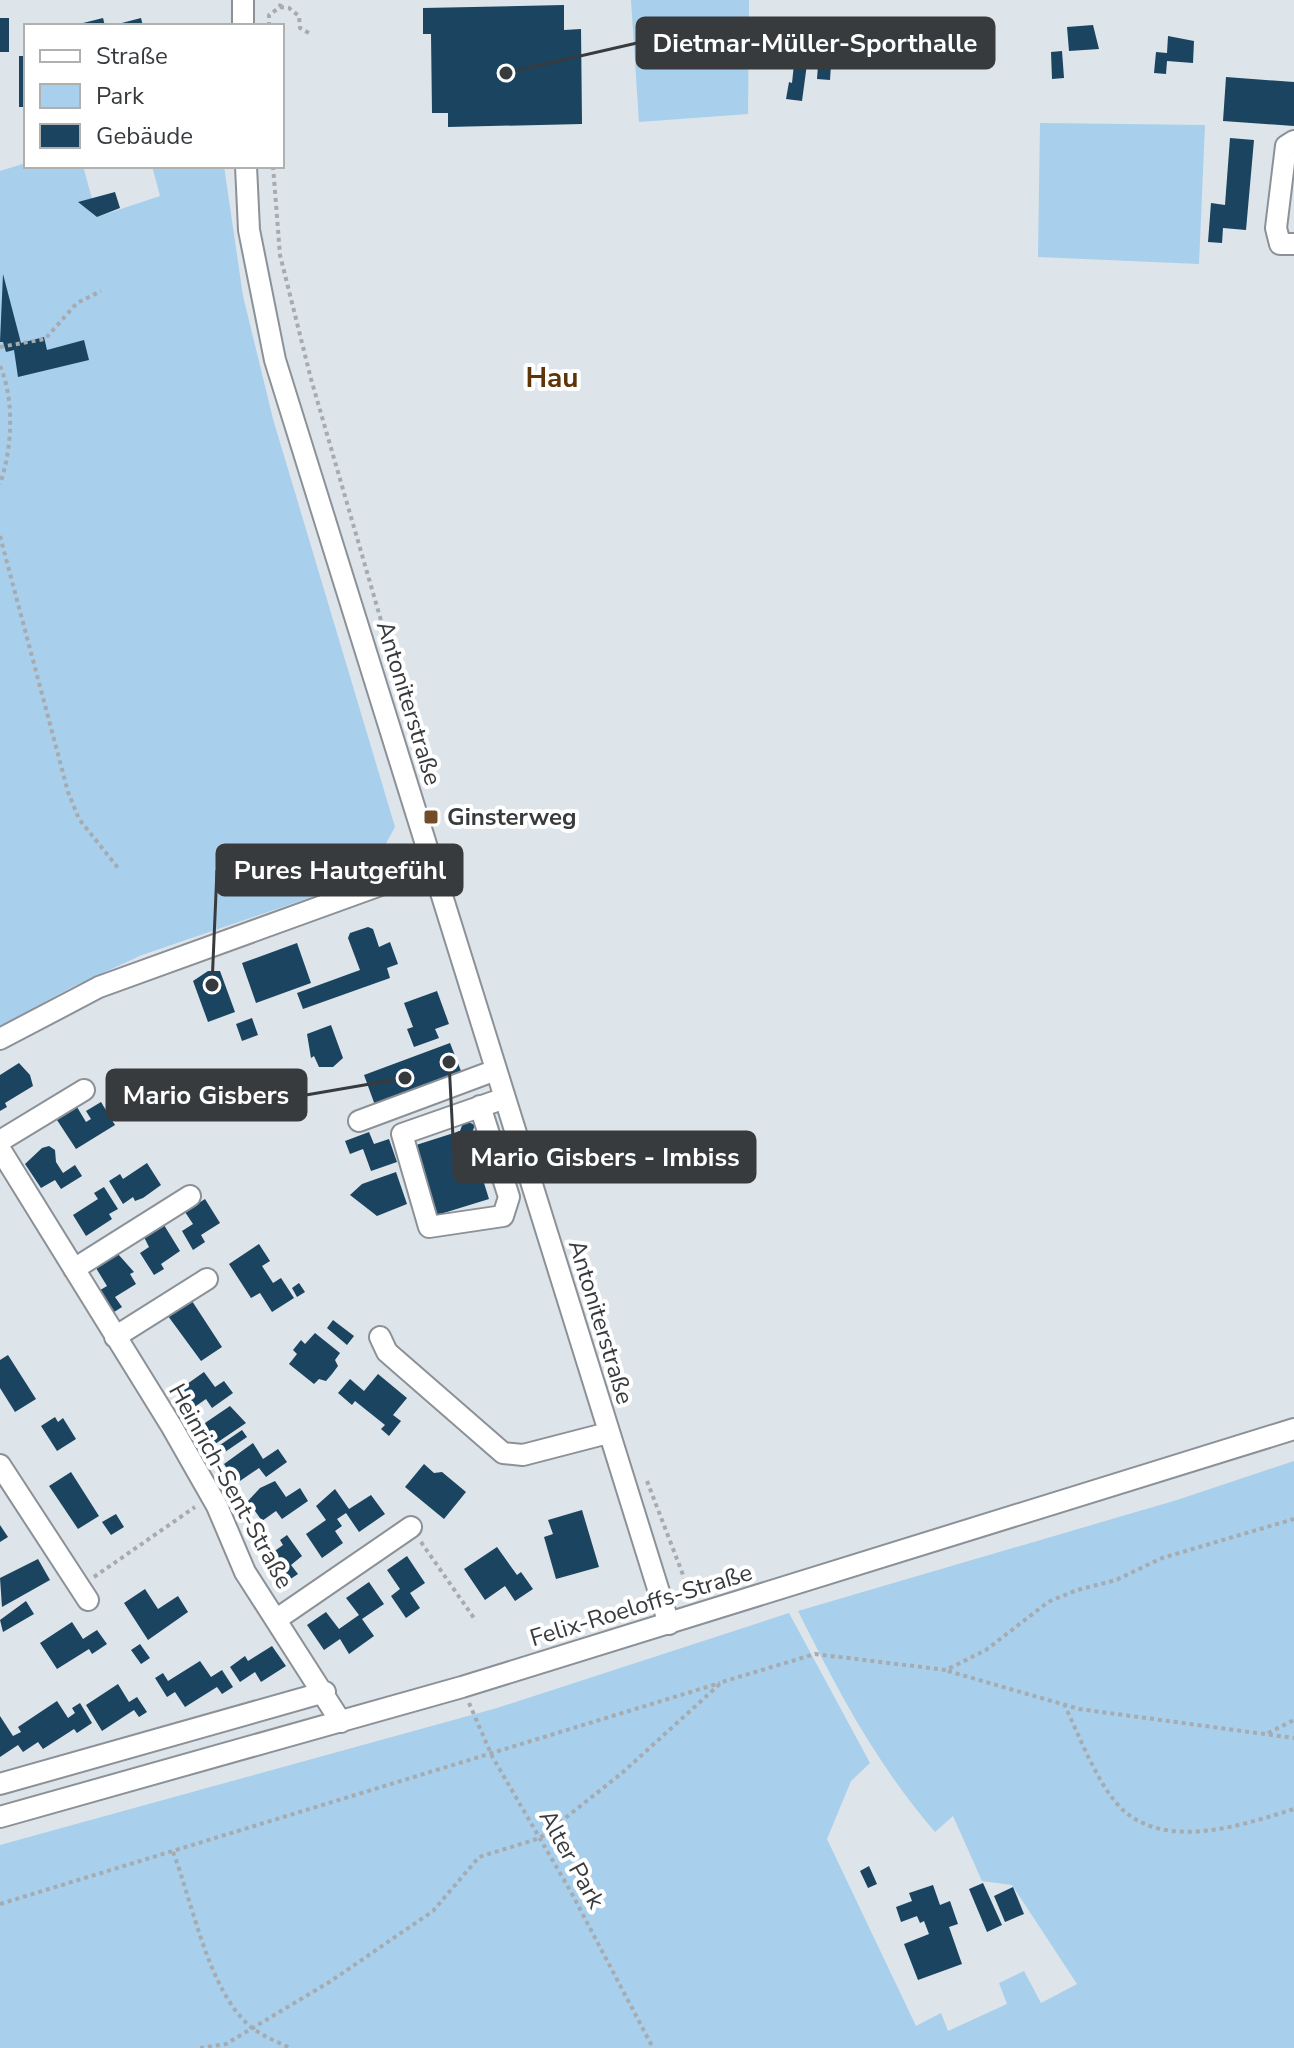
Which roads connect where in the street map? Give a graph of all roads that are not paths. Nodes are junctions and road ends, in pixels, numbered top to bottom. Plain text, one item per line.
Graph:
1 (243, 0) edge
2 (243, 24) edge
3 (1294, 141) edge
4 (246, 168) edge
5 (1294, 244) edge
6 (433, 866) junction
7 (0, 1039) edge
8 (496, 1070) junction
9 (84, 1090) dead end
10 (505, 1098) junction
11 (480, 1106) junction
12 (359, 1121) dead end
13 (0, 1141) edge
14 (0, 1149) edge
15 (190, 1196) dead end
16 (74, 1269) junction
17 (207, 1279) dead end
18 (115, 1337) junction
19 (380, 1337) dead end
20 (1294, 1429) edge
21 (608, 1433) junction
22 (0, 1465) edge
23 (411, 1527) road end
24 (83, 1594) road end
25 (277, 1619) junction
26 (669, 1624) junction
27 (325, 1692) junction
28 (341, 1722) junction
29 (0, 1784) edge
30 (0, 1817) edge

1 - 2 street
3 - 5 street
4 - 6 street, Antoniterstraße
6 - 7 street
6 - 8 street, Antoniterstraße
8 - 10 street, Antoniterstraße
8 - 12 street
9 - 13 street
10 - 11 street
10 - 21 street, Antoniterstraße
11 - 11 street
14 - 16 street, Heinrich-Sent-Straße
15 - 16 street
16 - 18 street, Heinrich-Sent-Straße
17 - 18 street
18 - 25 street, Heinrich-Sent-Straße
19 - 21 street, Antoniterstraße
20 - 26 street, Felix-Roeloffs-Straße
21 - 26 street, Antoniterstraße
22 - 24 street
23 - 25 street, Heinrich-Sent-Straße
25 - 27 street, Heinrich-Sent-Straße
26 - 28 street, Felix-Roeloffs-Straße
27 - 28 street, Heinrich-Sent-Straße
27 - 29 street
28 - 30 street, Felix-Roeloffs-Straße

